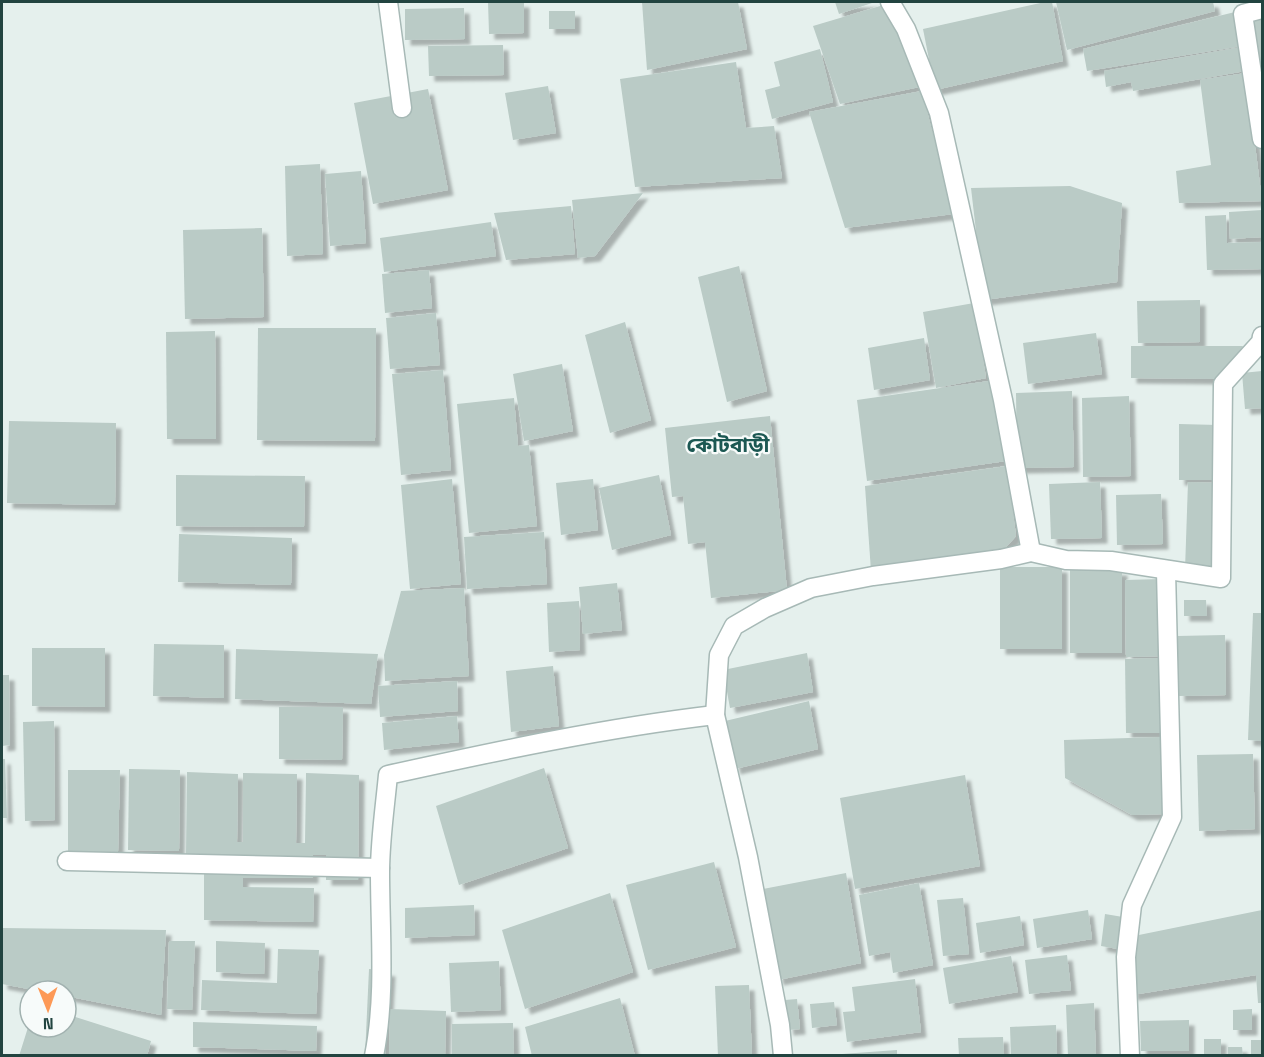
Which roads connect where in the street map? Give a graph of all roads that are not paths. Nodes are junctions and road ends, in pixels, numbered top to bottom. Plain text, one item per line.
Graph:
1 (388, 2) edge
2 (890, 2) edge
3 (1263, 9) edge
4 (402, 108) dead end
5 (1263, 139) edge
6 (1263, 336) edge
7 (1030, 552) junction
8 (1166, 572) junction
9 (715, 715) junction
10 (67, 861) dead end
11 (380, 868) junction
12 (374, 1056) edge
13 (783, 1056) edge
14 (1130, 1056) edge

1 - 4 street
2 - 7 street
3 - 5 street
6 - 8 street
7 - 8 street
7 - 9 street
8 - 14 street
9 - 11 street
9 - 13 street
10 - 11 street
11 - 12 street

